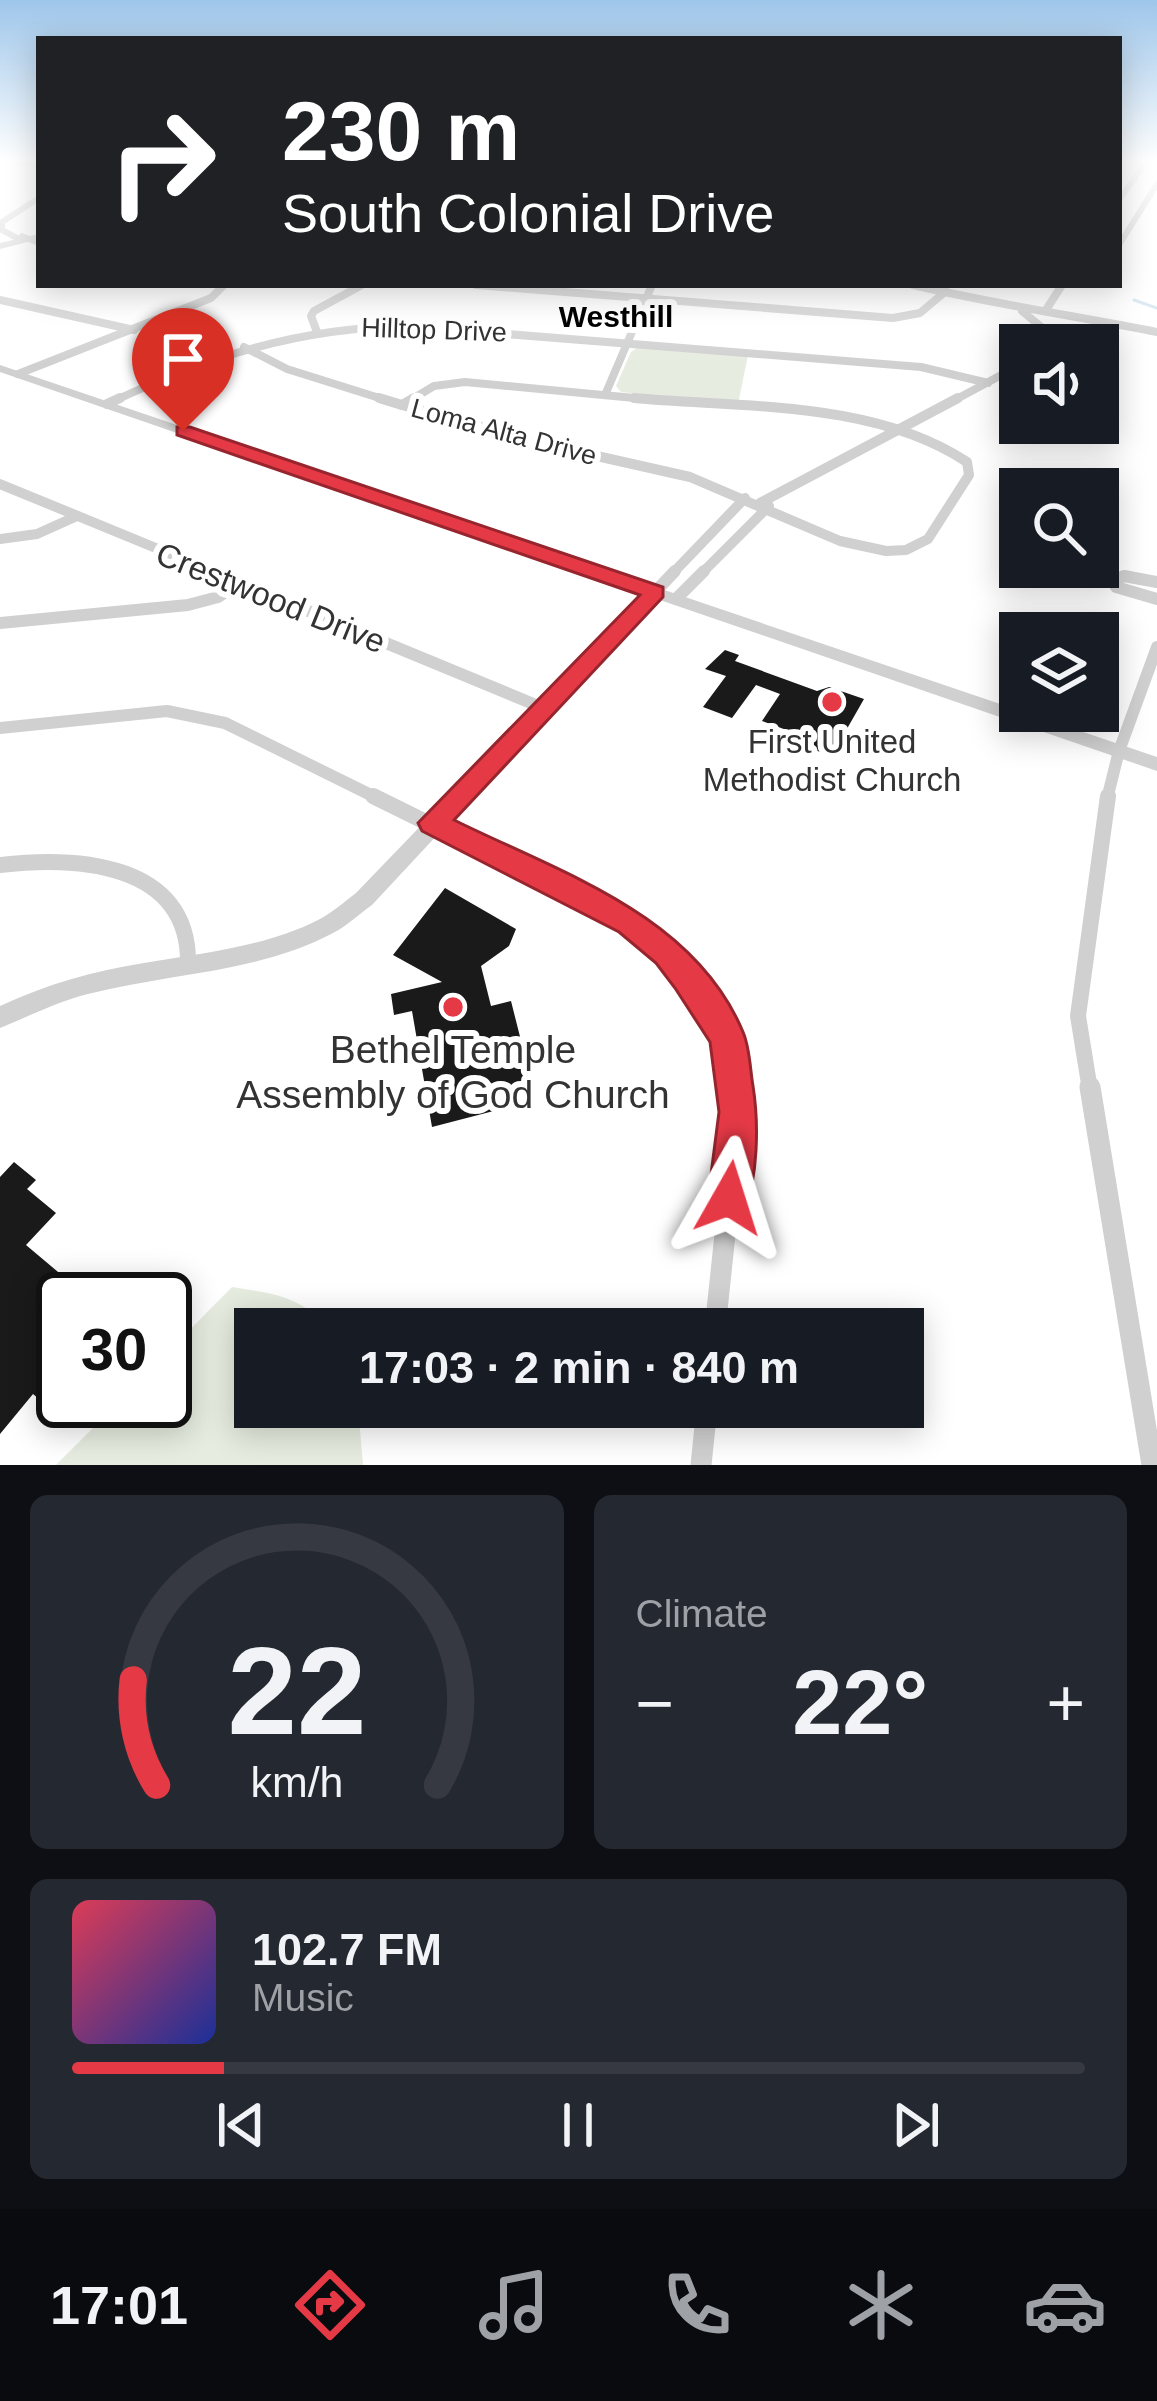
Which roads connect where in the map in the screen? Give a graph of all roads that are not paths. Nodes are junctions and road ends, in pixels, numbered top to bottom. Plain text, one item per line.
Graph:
1 (30, 237) edge
2 (0, 244) edge
3 (222, 288) edge
4 (356, 288) edge
5 (515, 288) edge
6 (651, 288) edge
7 (930, 288) edge
8 (1060, 288) edge
9 (946, 291) junction
10 (646, 298) junction
11 (0, 300) edge
12 (1046, 310) junction
13 (1022, 311) junction
14 (1038, 324) edge
15 (134, 330) junction
16 (317, 332) junction
17 (1157, 332) edge
18 (628, 342) junction
19 (244, 347) junction
20 (0, 368) edge
21 (18, 374) junction
22 (999, 377) edge
23 (0, 383) edge
24 (988, 383) junction
25 (605, 395) junction
26 (107, 404) junction
27 (402, 405) junction
28 (898, 429) junction
29 (0, 484) edge
30 (745, 498) junction
31 (764, 505) junction
32 (77, 516) junction
33 (0, 539) edge
34 (1157, 582) edge
35 (237, 584) junction
36 (665, 596) junction
37 (1157, 599) edge
38 (0, 623) edge
39 (1157, 647) edge
40 (544, 708) junction
41 (0, 728) edge
42 (1119, 751) junction
43 (1157, 764) edge
44 (433, 823) junction
45 (0, 865) edge
46 (188, 964) junction
47 (0, 1017) edge
48 (717, 1308) edge
49 (705, 1428) edge
50 (701, 1465) edge
51 (1152, 1465) edge

1 - 2 street
3 - 15 street
4 - 16 street
5 - 10 street
6 - 10 street
7 - 9 street
8 - 12 street
9 - 10 street
9 - 13 street
10 - 18 street
11 - 15 street
12 - 13 street
12 - 17 street
13 - 14 street
15 - 21 street
16 - 18 street, Hilltop Drive
16 - 19 street, Hilltop Drive
18 - 24 street, Hilltop Drive
18 - 25 street
19 - 26 street, Hilltop Drive
19 - 27 street, Loma Alta Drive
20 - 21 street
21 - 23 street
21 - 26 street
22 - 24 street
24 - 28 street
25 - 27 street
25 - 28 street
26 - 36 street
27 - 30 street, Loma Alta Drive
28 - 31 street
28 - 31 street, Loma Alta Drive
29 - 32 street, Crestwood Drive
30 - 31 street, Loma Alta Drive
30 - 36 street
31 - 36 street
32 - 33 street
32 - 35 street, Crestwood Drive
34 - 37 street
35 - 38 street
35 - 40 street, Crestwood Drive
36 - 40 street
36 - 42 street
39 - 42 street
40 - 44 street
41 - 44 street
42 - 43 street
42 - 51 street
44 - 46 street
44 - 48 street
45 - 46 street
46 - 47 street
49 - 50 street

